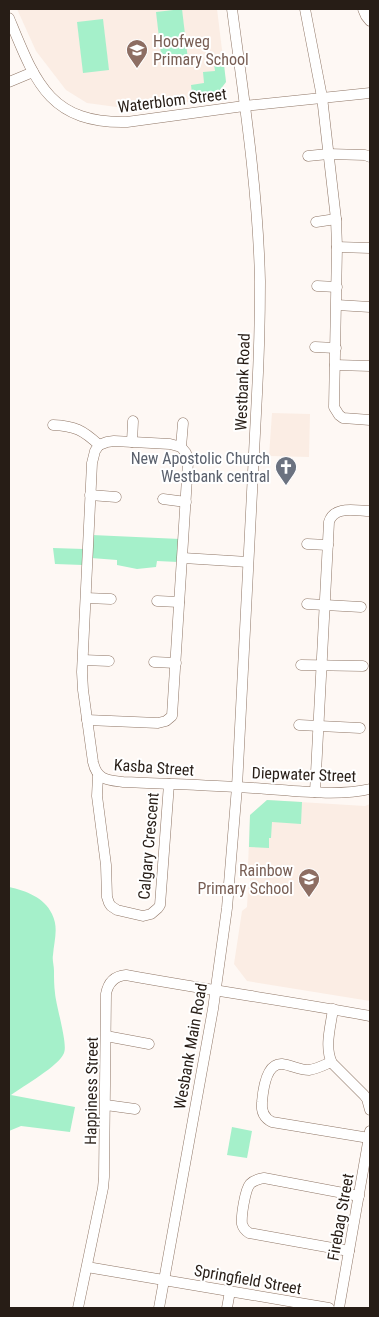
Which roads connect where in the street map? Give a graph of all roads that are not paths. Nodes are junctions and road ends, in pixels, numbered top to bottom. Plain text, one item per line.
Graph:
1 (232, 9) edge
2 (304, 9) edge
3 (363, 9) edge
4 (9, 18) edge
5 (370, 21) edge
6 (33, 72) junction
7 (9, 82) edge
8 (370, 93) edge
9 (322, 97) junction
10 (244, 106) junction
11 (328, 154) junction
12 (308, 156) dead end
13 (370, 158) edge
14 (336, 219) junction
15 (316, 222) dead end
16 (337, 247) junction
17 (370, 248) edge
18 (317, 286) dead end
19 (337, 287) junction
20 (337, 305) junction
21 (370, 307) edge
22 (315, 347) dead end
23 (336, 348) junction
24 (335, 365) junction
25 (370, 366) edge
26 (370, 420) edge
27 (133, 421) dead end
28 (183, 423) dead end
29 (53, 425) dead end
30 (132, 442) junction
31 (99, 445) junction
32 (181, 446) junction
33 (90, 495) junction
34 (116, 497) dead end
35 (163, 500) dead end
36 (186, 502) junction
37 (370, 511) edge
38 (307, 544) dead end
39 (328, 545) junction
40 (182, 558) junction
41 (248, 562) junction
42 (86, 598) junction
43 (111, 599) dead end
44 (157, 601) dead end
45 (179, 602) junction
46 (307, 604) dead end
47 (324, 605) junction
48 (361, 607) dead end
49 (83, 660) junction
50 (109, 661) dead end
51 (154, 662) dead end
52 (176, 663) junction
53 (301, 665) dead end
54 (322, 665) junction
55 (363, 666) dead end
56 (87, 720) junction
57 (299, 725) dead end
58 (318, 726) junction
59 (360, 728) dead end
60 (98, 776) junction
61 (169, 784) junction
62 (237, 787) junction
63 (370, 789) edge
64 (315, 792) junction
65 (216, 990) junction
66 (333, 1009) junction
67 (370, 1016) edge
68 (106, 1036) junction
69 (149, 1044) dead end
70 (331, 1062) junction
71 (106, 1105) junction
72 (135, 1109) dead end
73 (370, 1110) edge
74 (370, 1134) edge
75 (359, 1196) junction
76 (349, 1251) junction
77 (87, 1267) junction
78 (163, 1280) junction
79 (230, 1291) junction
80 (287, 1305) edge
81 (78, 1308) edge
82 (159, 1308) edge
83 (227, 1308) edge
84 (329, 1308) edge
85 (339, 1308) edge

1 - 10 street, Westbank Road
2 - 9 street
3 - 5 street
4 - 6 street, Waterblom Street
6 - 7 street
6 - 10 street, Waterblom Street
8 - 9 street
9 - 10 street
9 - 11 street
10 - 41 street, Westbank Road
11 - 12 street
11 - 13 street
11 - 14 street
14 - 15 street
14 - 16 street
16 - 17 street
16 - 19 street
18 - 19 street
19 - 20 street
20 - 21 street
20 - 23 street
22 - 23 street
23 - 24 street
24 - 25 street
24 - 26 street
27 - 30 street
28 - 32 street
29 - 31 street
30 - 31 street
30 - 32 street
31 - 33 street, Kasba Street
32 - 36 street
33 - 34 street
33 - 42 street, Kasba Street
35 - 36 street
36 - 40 street
37 - 39 street
38 - 39 street
39 - 47 street
40 - 41 street
40 - 45 street
41 - 62 street, Westbank Road
42 - 43 street
42 - 49 street, Kasba Street
44 - 45 street
45 - 52 street
46 - 47 street
47 - 48 street
47 - 54 street
49 - 50 street
49 - 56 street, Kasba Street
51 - 52 street
52 - 56 street
53 - 54 street
54 - 55 street
54 - 58 street
56 - 60 street, Kasba Street
57 - 58 street
58 - 59 street
58 - 64 street
60 - 61 street, Kasba Street
60 - 61 street, Calgary Crescent
61 - 62 street, Kasba Street
62 - 64 street, Diepwater Street
62 - 65 street, Wesbank Main Road
63 - 64 street, Diepwater Street
65 - 66 street
65 - 68 street, Happiness Street
65 - 78 street, Wesbank Main Road
66 - 67 street
66 - 70 street
68 - 69 street
68 - 71 street, Happiness Street
70 - 73 street
70 - 74 street
71 - 72 street
71 - 77 street, Happiness Street
74 - 75 street, Firebag Street
75 - 76 street, Firebag Street
75 - 76 street
76 - 85 street, Firebag Street
77 - 78 street, Springfield Street
77 - 81 street, Happiness Street
78 - 79 street, Springfield Street
78 - 82 street, Wesbank Main Road
79 - 80 street, Springfield Street
79 - 83 street
80 - 84 street, Springfield Street

